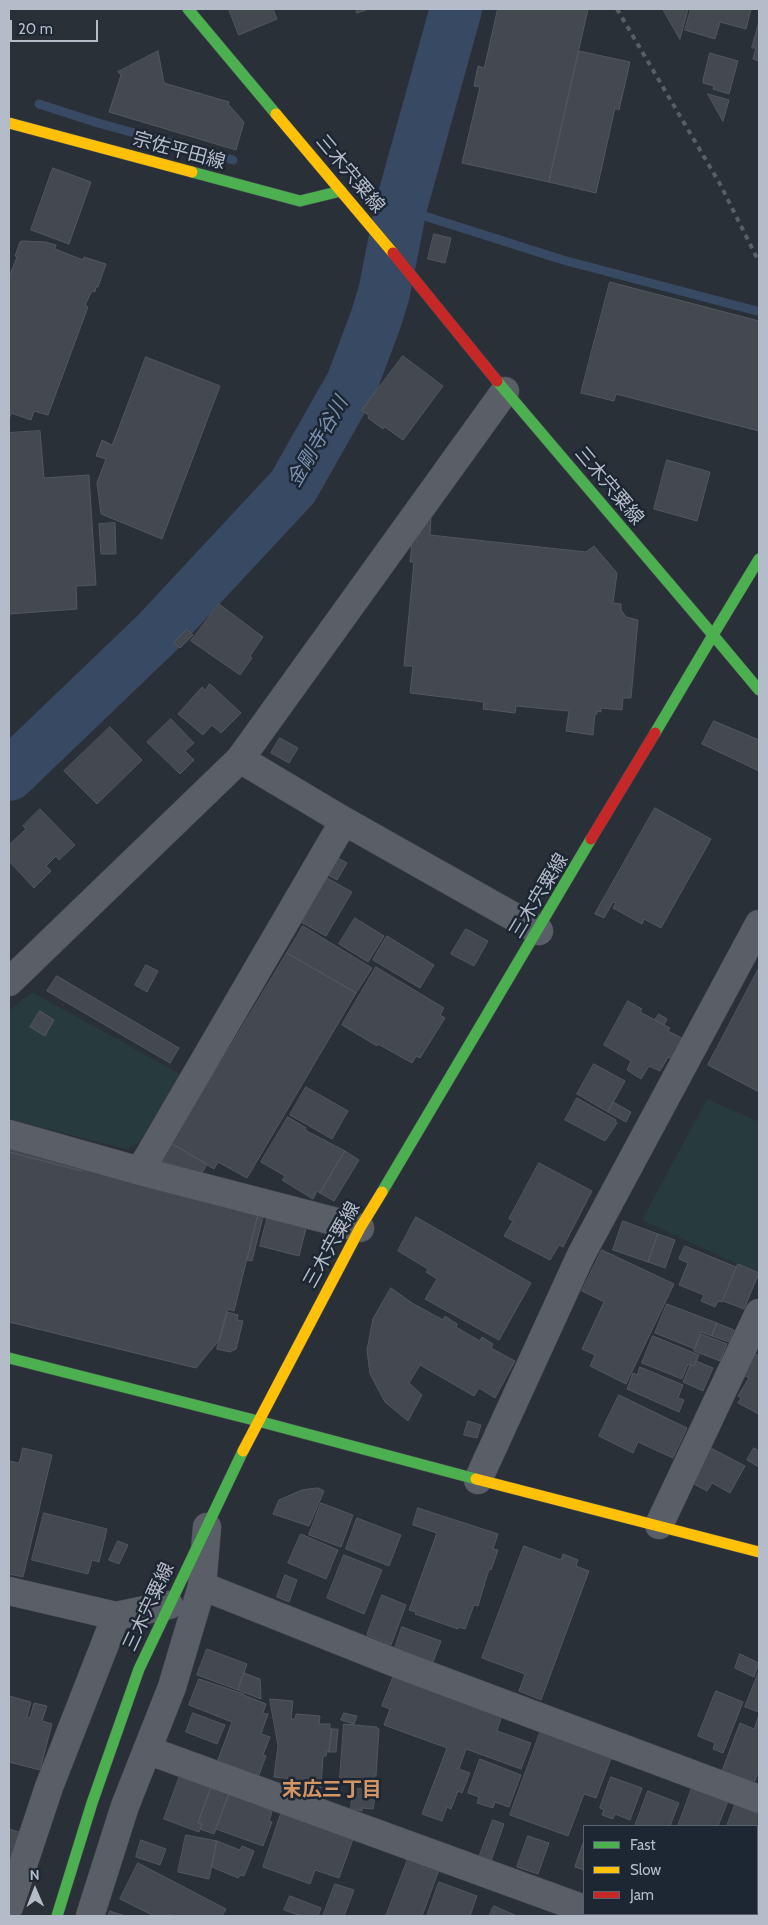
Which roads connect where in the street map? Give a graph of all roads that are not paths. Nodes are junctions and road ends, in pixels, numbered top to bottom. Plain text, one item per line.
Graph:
1 (188, 9) edge
2 (9, 124) edge
3 (341, 191) junction
4 (505, 391) junction
5 (759, 558) edge
6 (713, 635) junction
7 (759, 690) edge
8 (240, 758) junction
9 (344, 821) junction
10 (759, 924) edge
11 (538, 931) junction
12 (9, 982) edge
13 (9, 1134) edge
14 (140, 1172) junction
15 (360, 1228) junction
16 (759, 1314) edge
17 (9, 1358) edge
18 (258, 1421) junction
19 (478, 1480) junction
20 (208, 1524) junction
21 (659, 1525) junction
22 (759, 1552) edge
23 (202, 1586) junction
24 (9, 1591) edge
25 (168, 1604) junction
26 (116, 1616) junction
27 (147, 1750) junction
28 (759, 1799) edge
29 (9, 1906) edge
30 (583, 1909) edge
31 (57, 1916) edge
32 (90, 1916) edge

1 - 3 main road, 三木宍粟線
2 - 3 main road, 宗佐平田線
3 - 4 main road, 三木宍粟線
4 - 6 main road, 三木宍粟線
4 - 8 street
5 - 6 main road
6 - 7 main road
6 - 11 main road, 三木宍粟線
8 - 9 street
8 - 12 street
9 - 11 street
9 - 14 street
10 - 19 street
11 - 15 main road, 三木宍粟線
13 - 14 street
14 - 15 street
15 - 18 main road, 三木宍粟線
16 - 21 street
17 - 18 main road
18 - 19 main road
18 - 20 main road, 三木宍粟線
19 - 21 main road
20 - 23 street
20 - 25 main road, 三木宍粟線
21 - 22 main road
23 - 27 street
23 - 28 street
24 - 26 street
25 - 26 street
25 - 31 main road, 三木宍粟線
26 - 29 street
27 - 30 street
27 - 32 street

